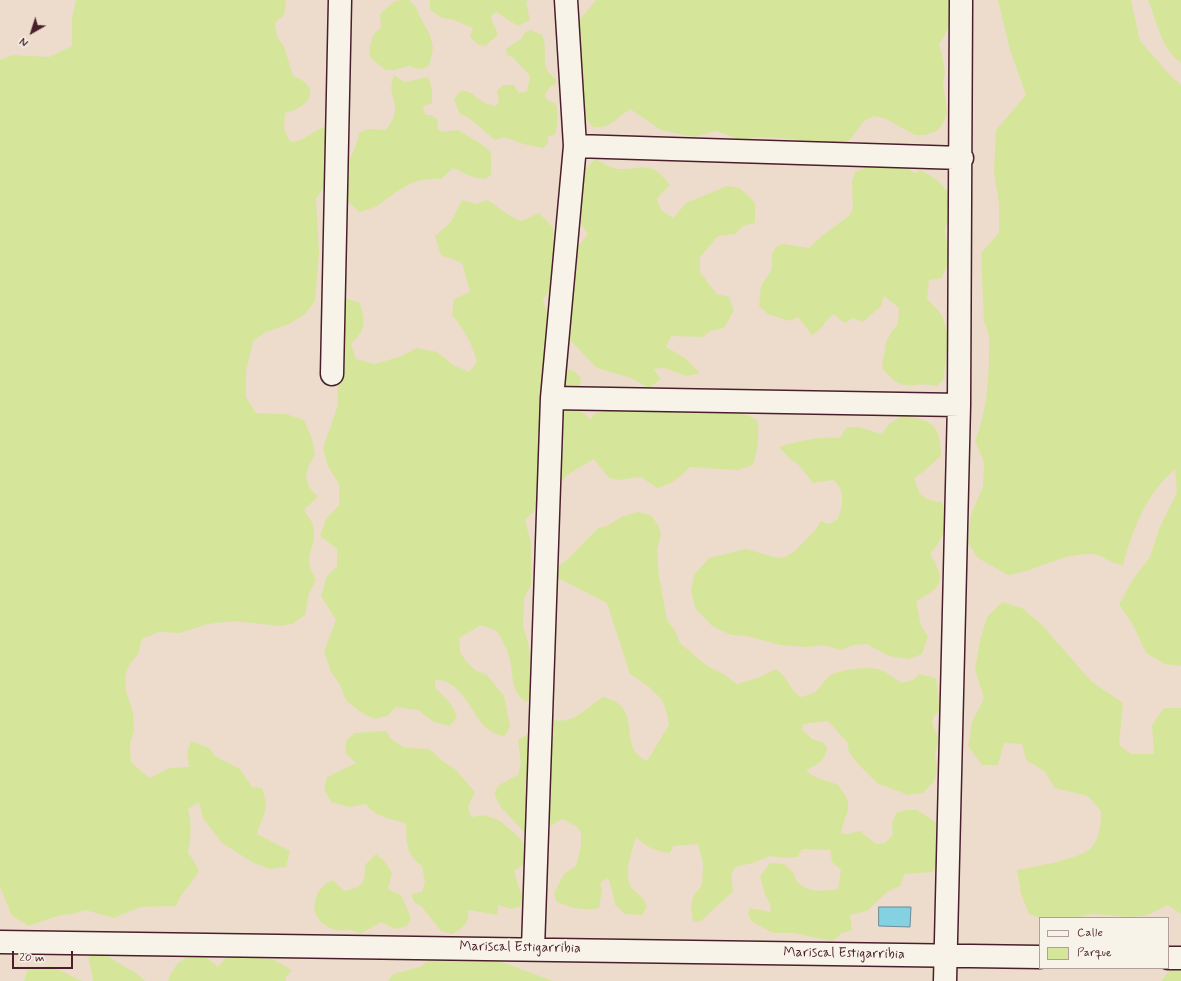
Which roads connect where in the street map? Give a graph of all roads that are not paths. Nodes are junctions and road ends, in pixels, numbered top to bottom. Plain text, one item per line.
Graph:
1 (340, 0) edge
2 (566, 0) edge
3 (961, 0) edge
4 (575, 146) junction
5 (962, 158) junction
6 (332, 374) dead end
7 (552, 398) junction
8 (959, 405) junction
9 (0, 942) edge
10 (532, 948) junction
11 (946, 956) junction
12 (1039, 957) edge
13 (1169, 958) edge
14 (1181, 958) edge
15 (945, 981) edge

1 - 6 street
2 - 4 street
3 - 5 street
4 - 5 street
4 - 7 street
5 - 8 street
7 - 8 street
7 - 10 street
8 - 11 street
9 - 10 street, Mariscal Estigarribia
10 - 11 street, Mariscal Estigarribia
11 - 12 street, Mariscal Estigarribia
11 - 15 street
13 - 14 street

